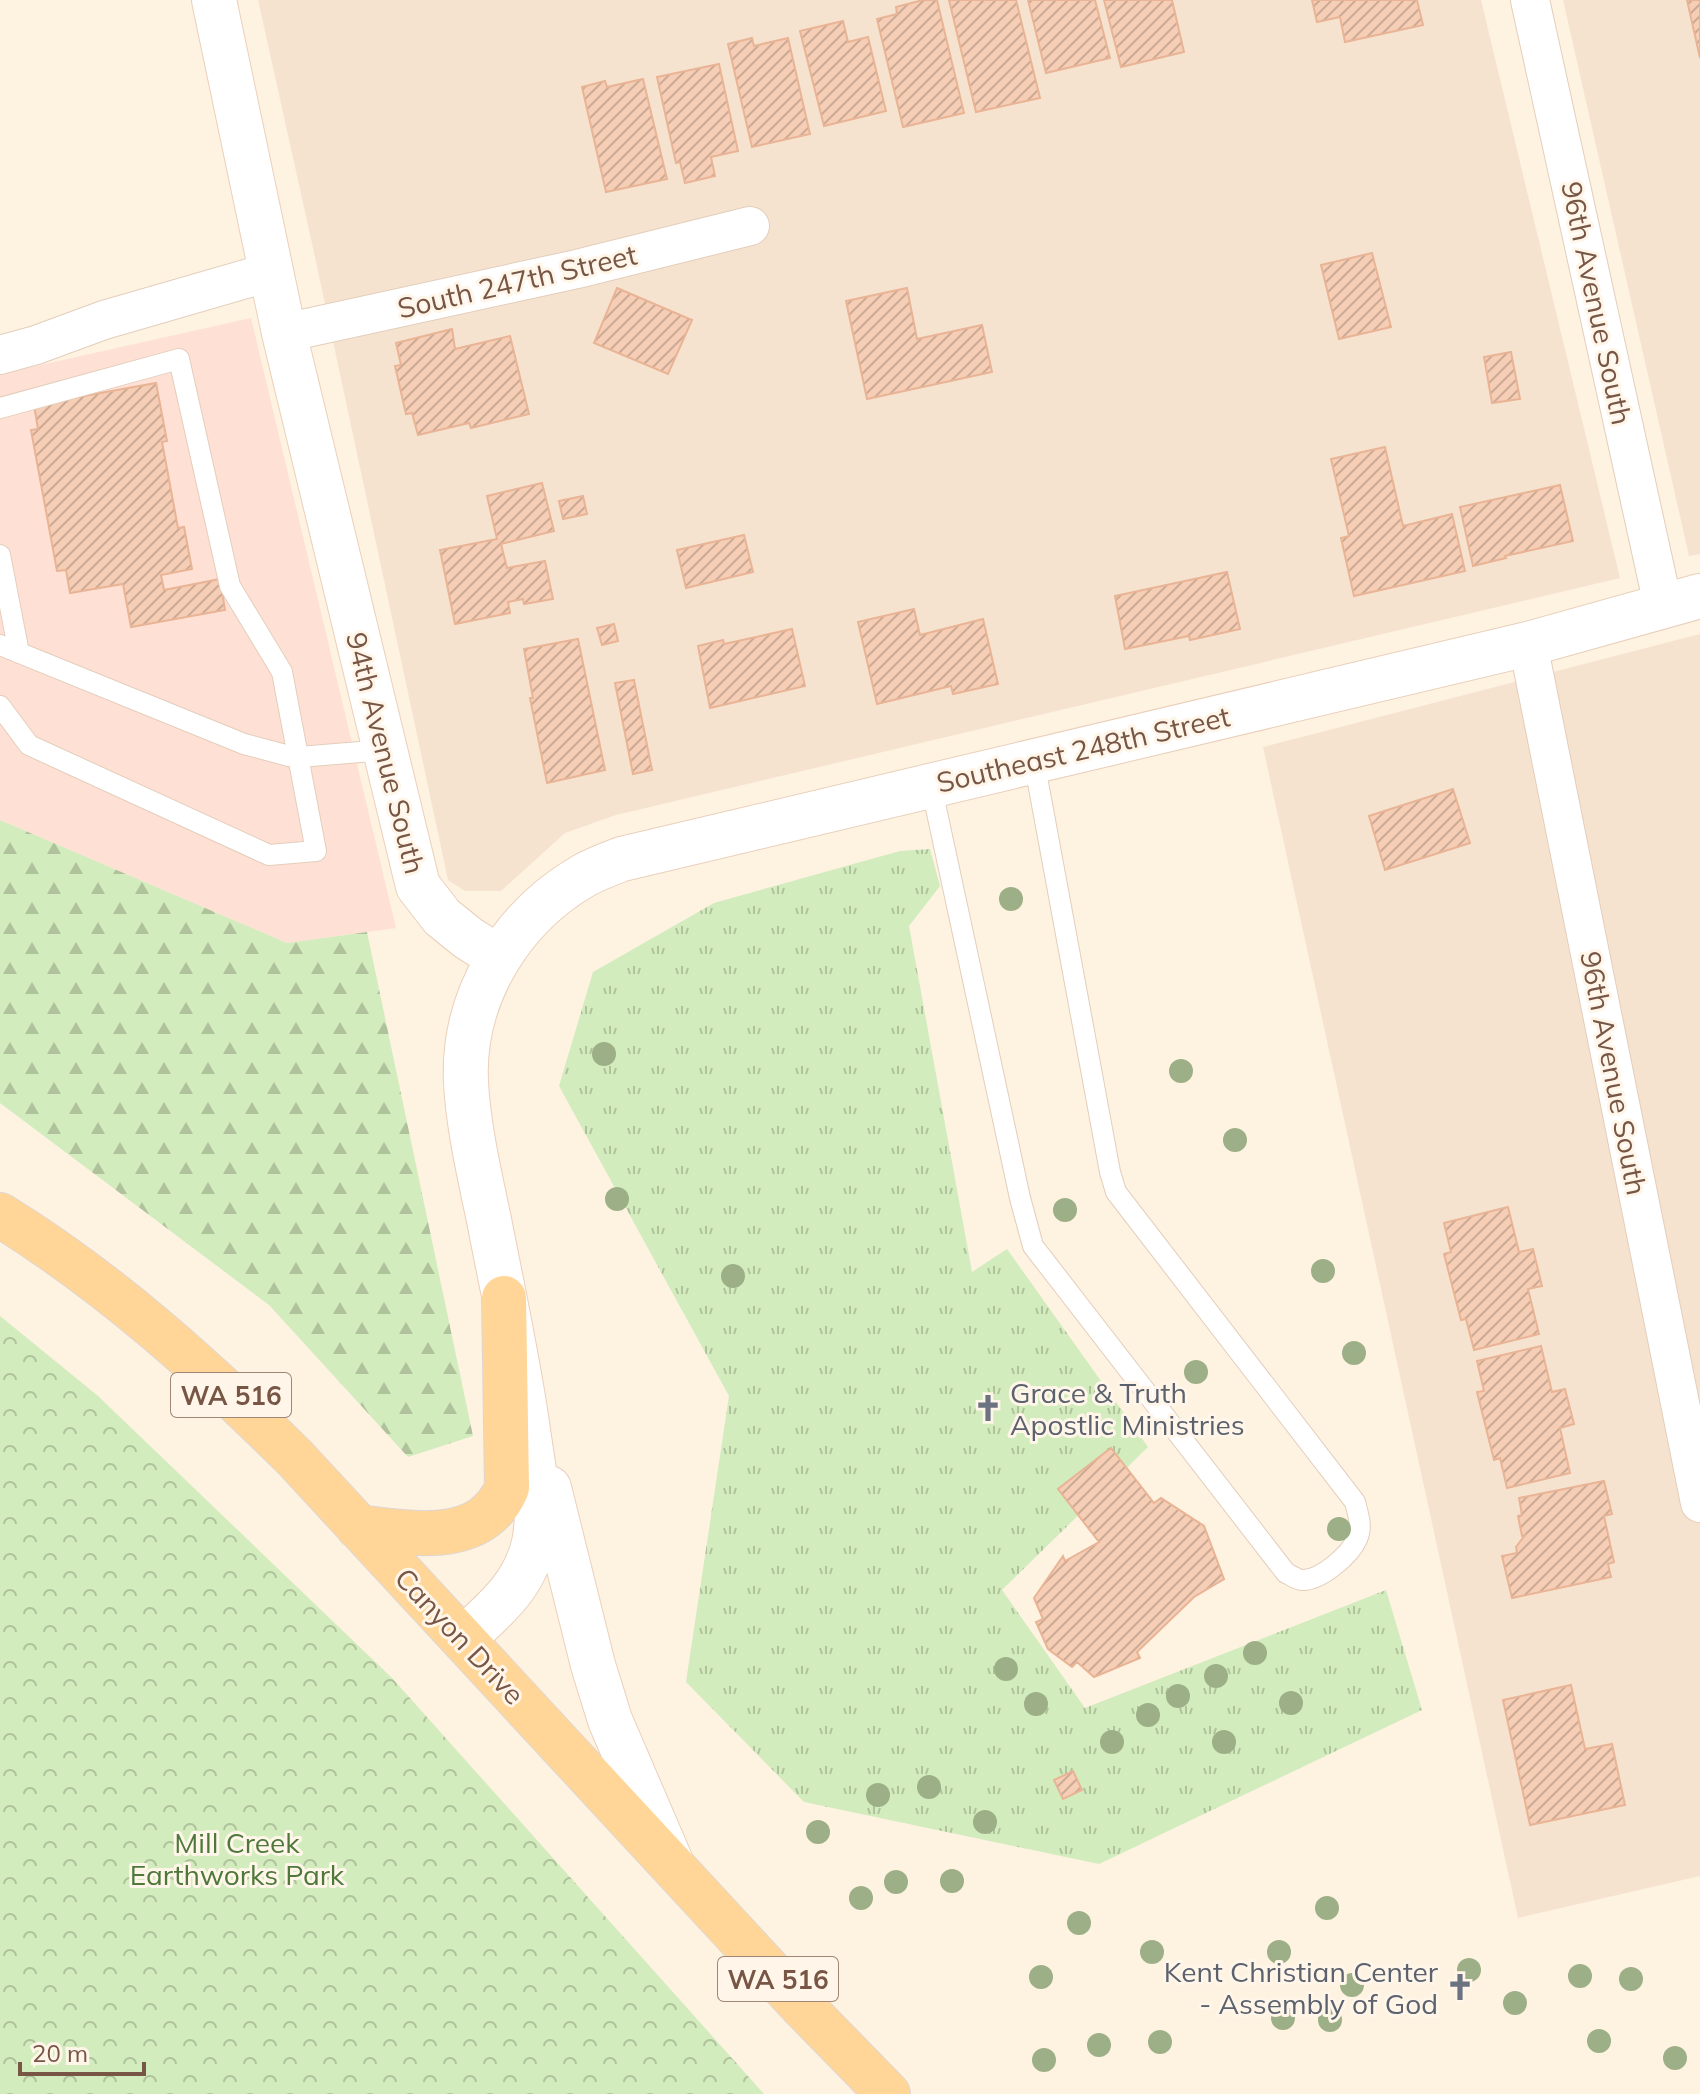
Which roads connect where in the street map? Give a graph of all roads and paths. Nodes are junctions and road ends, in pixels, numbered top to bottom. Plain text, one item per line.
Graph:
1 (214, 0) edge
2 (1530, 0) edge
3 (750, 226) dead end
4 (270, 272) junction
5 (284, 333) junction
6 (0, 355) edge
7 (0, 408) edge
8 (0, 555) edge
9 (1682, 601) edge
10 (1528, 644) junction
11 (10, 649) edge
12 (0, 706) edge
13 (385, 750) junction
14 (299, 757) junction
15 (1034, 761) junction
16 (931, 785) junction
17 (498, 957) junction
18 (0, 1215) edge
19 (504, 1298) junction
20 (520, 1375) junction
21 (1700, 1503) edge
22 (358, 1527) junction
23 (463, 1639) junction
24 (671, 1862) junction
25 (888, 2094) edge

1 - 4 street, 94th Avenue South
2 - 9 street, 96th Avenue South
3 - 5 street, South 247th Street
4 - 5 street, 94th Avenue South
4 - 6 street
5 - 13 street, 94th Avenue South
7 - 14 lane
8 - 11 lane
9 - 10 street, Southeast 248th Street
10 - 15 street, Southeast 248th Street
10 - 21 street, 96th Avenue South
11 - 14 lane
12 - 14 lane
13 - 14 lane
13 - 17 street, 94th Avenue South
15 - 16 street, Southeast 248th Street
15 - 16 lane
16 - 17 street, Southeast 248th Street
17 - 19 street
18 - 22 main road, Canyon Drive / WA 516
19 - 20 street
19 - 22 main road
20 - 23 street
20 - 24 street
22 - 23 main road, Canyon Drive / WA 516
23 - 24 main road, Canyon Drive / WA 516
24 - 25 main road, Canyon Drive / WA 516

